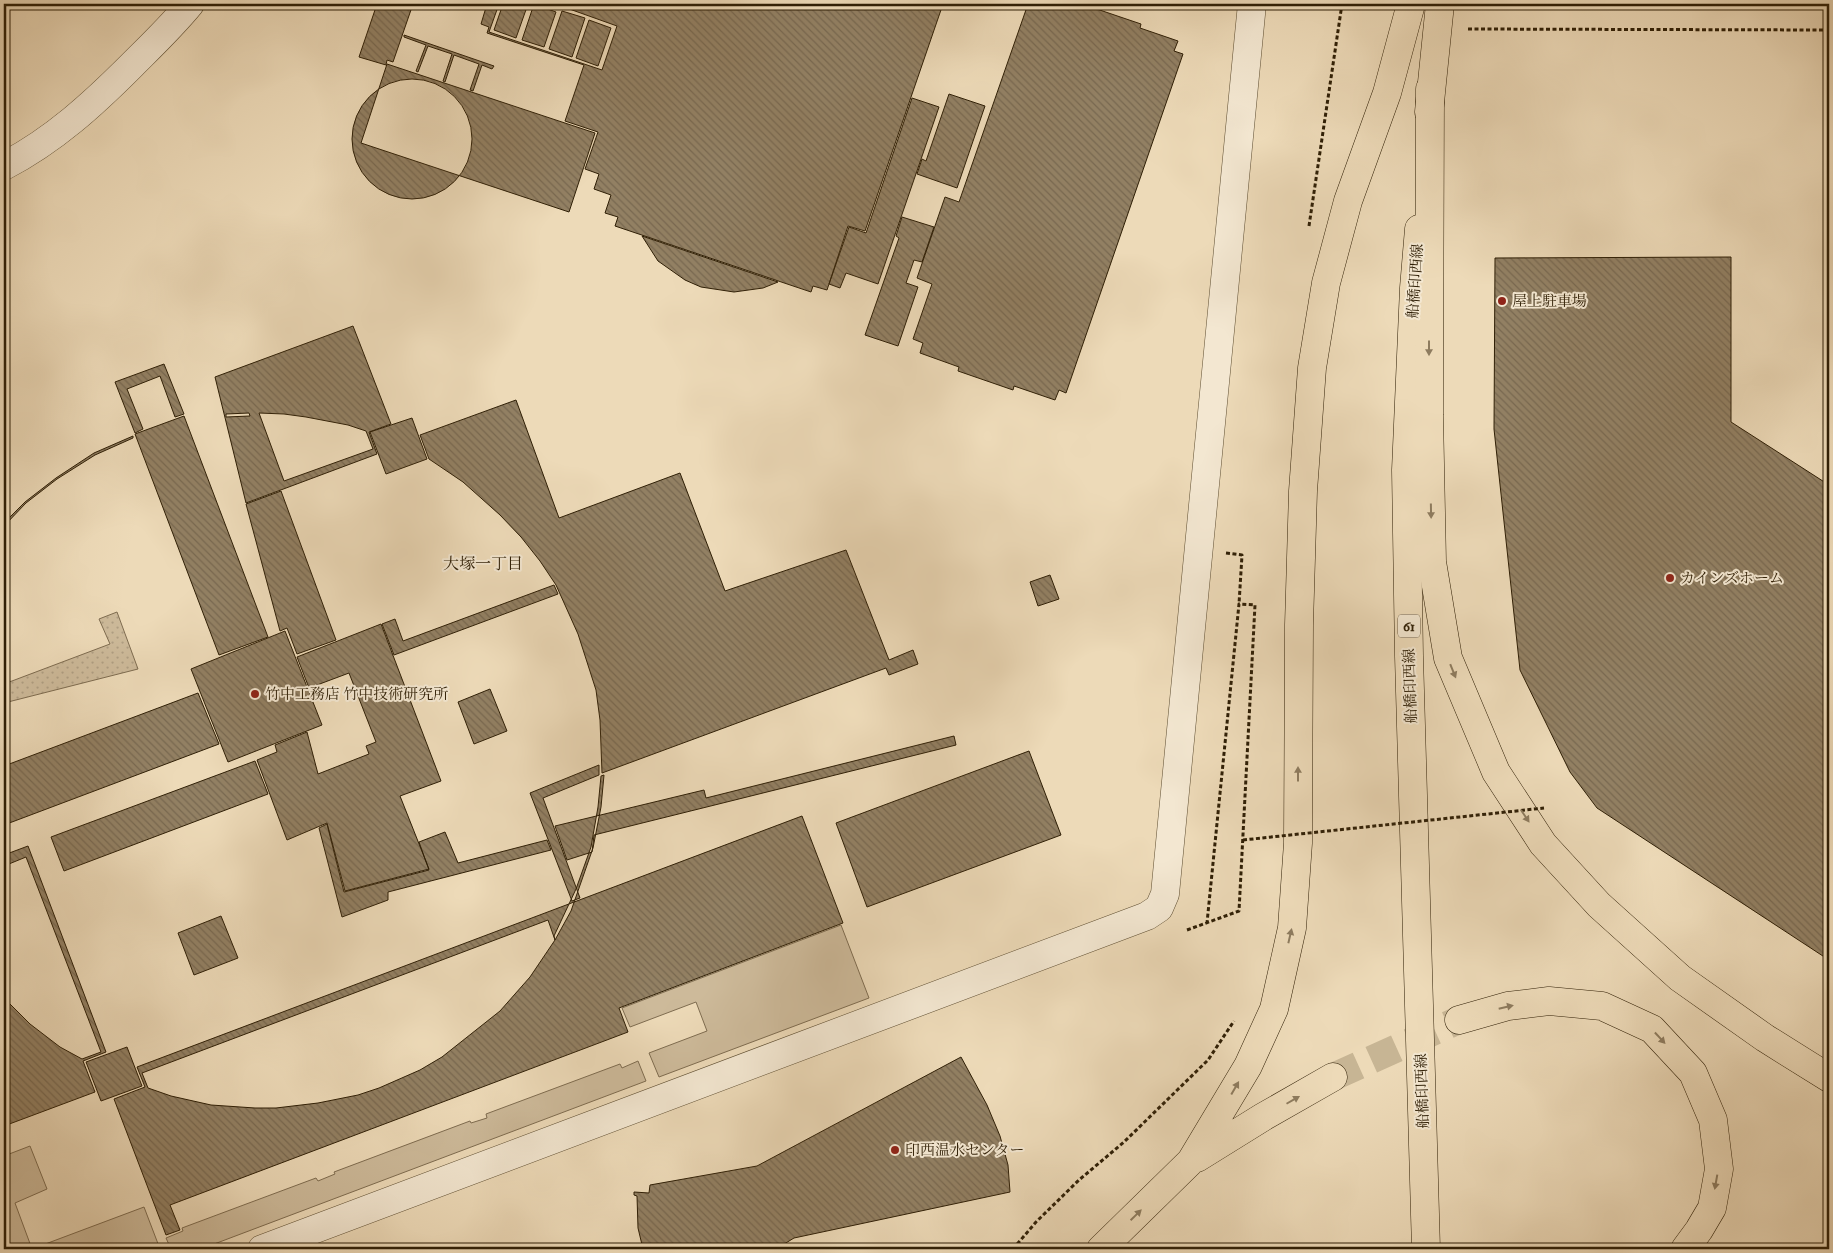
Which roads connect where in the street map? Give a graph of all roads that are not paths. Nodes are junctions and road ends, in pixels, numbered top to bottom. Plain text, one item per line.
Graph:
1 (190, 4) edge
2 (1252, 4) edge
3 (1411, 4) edge
4 (1440, 4) edge
5 (1430, 89) junction
6 (4, 166) edge
7 (1460, 1020) tunnel mouth
8 (1333, 1077) tunnel mouth
9 (1829, 1078) edge
10 (1191, 1161) junction
11 (262, 1249) edge
12 (1101, 1249) edge
13 (1426, 1249) edge
14 (1685, 1249) edge

1 - 6 street
2 - 11 street
10 -> 3 main road
4 - 5 main road, 船橋印西線 / 61
5 -> 9 main road
5 - 13 main road, 船橋印西線 / 61
7 -> 14 main road
10 -> 8 main road
12 -> 10 main road

